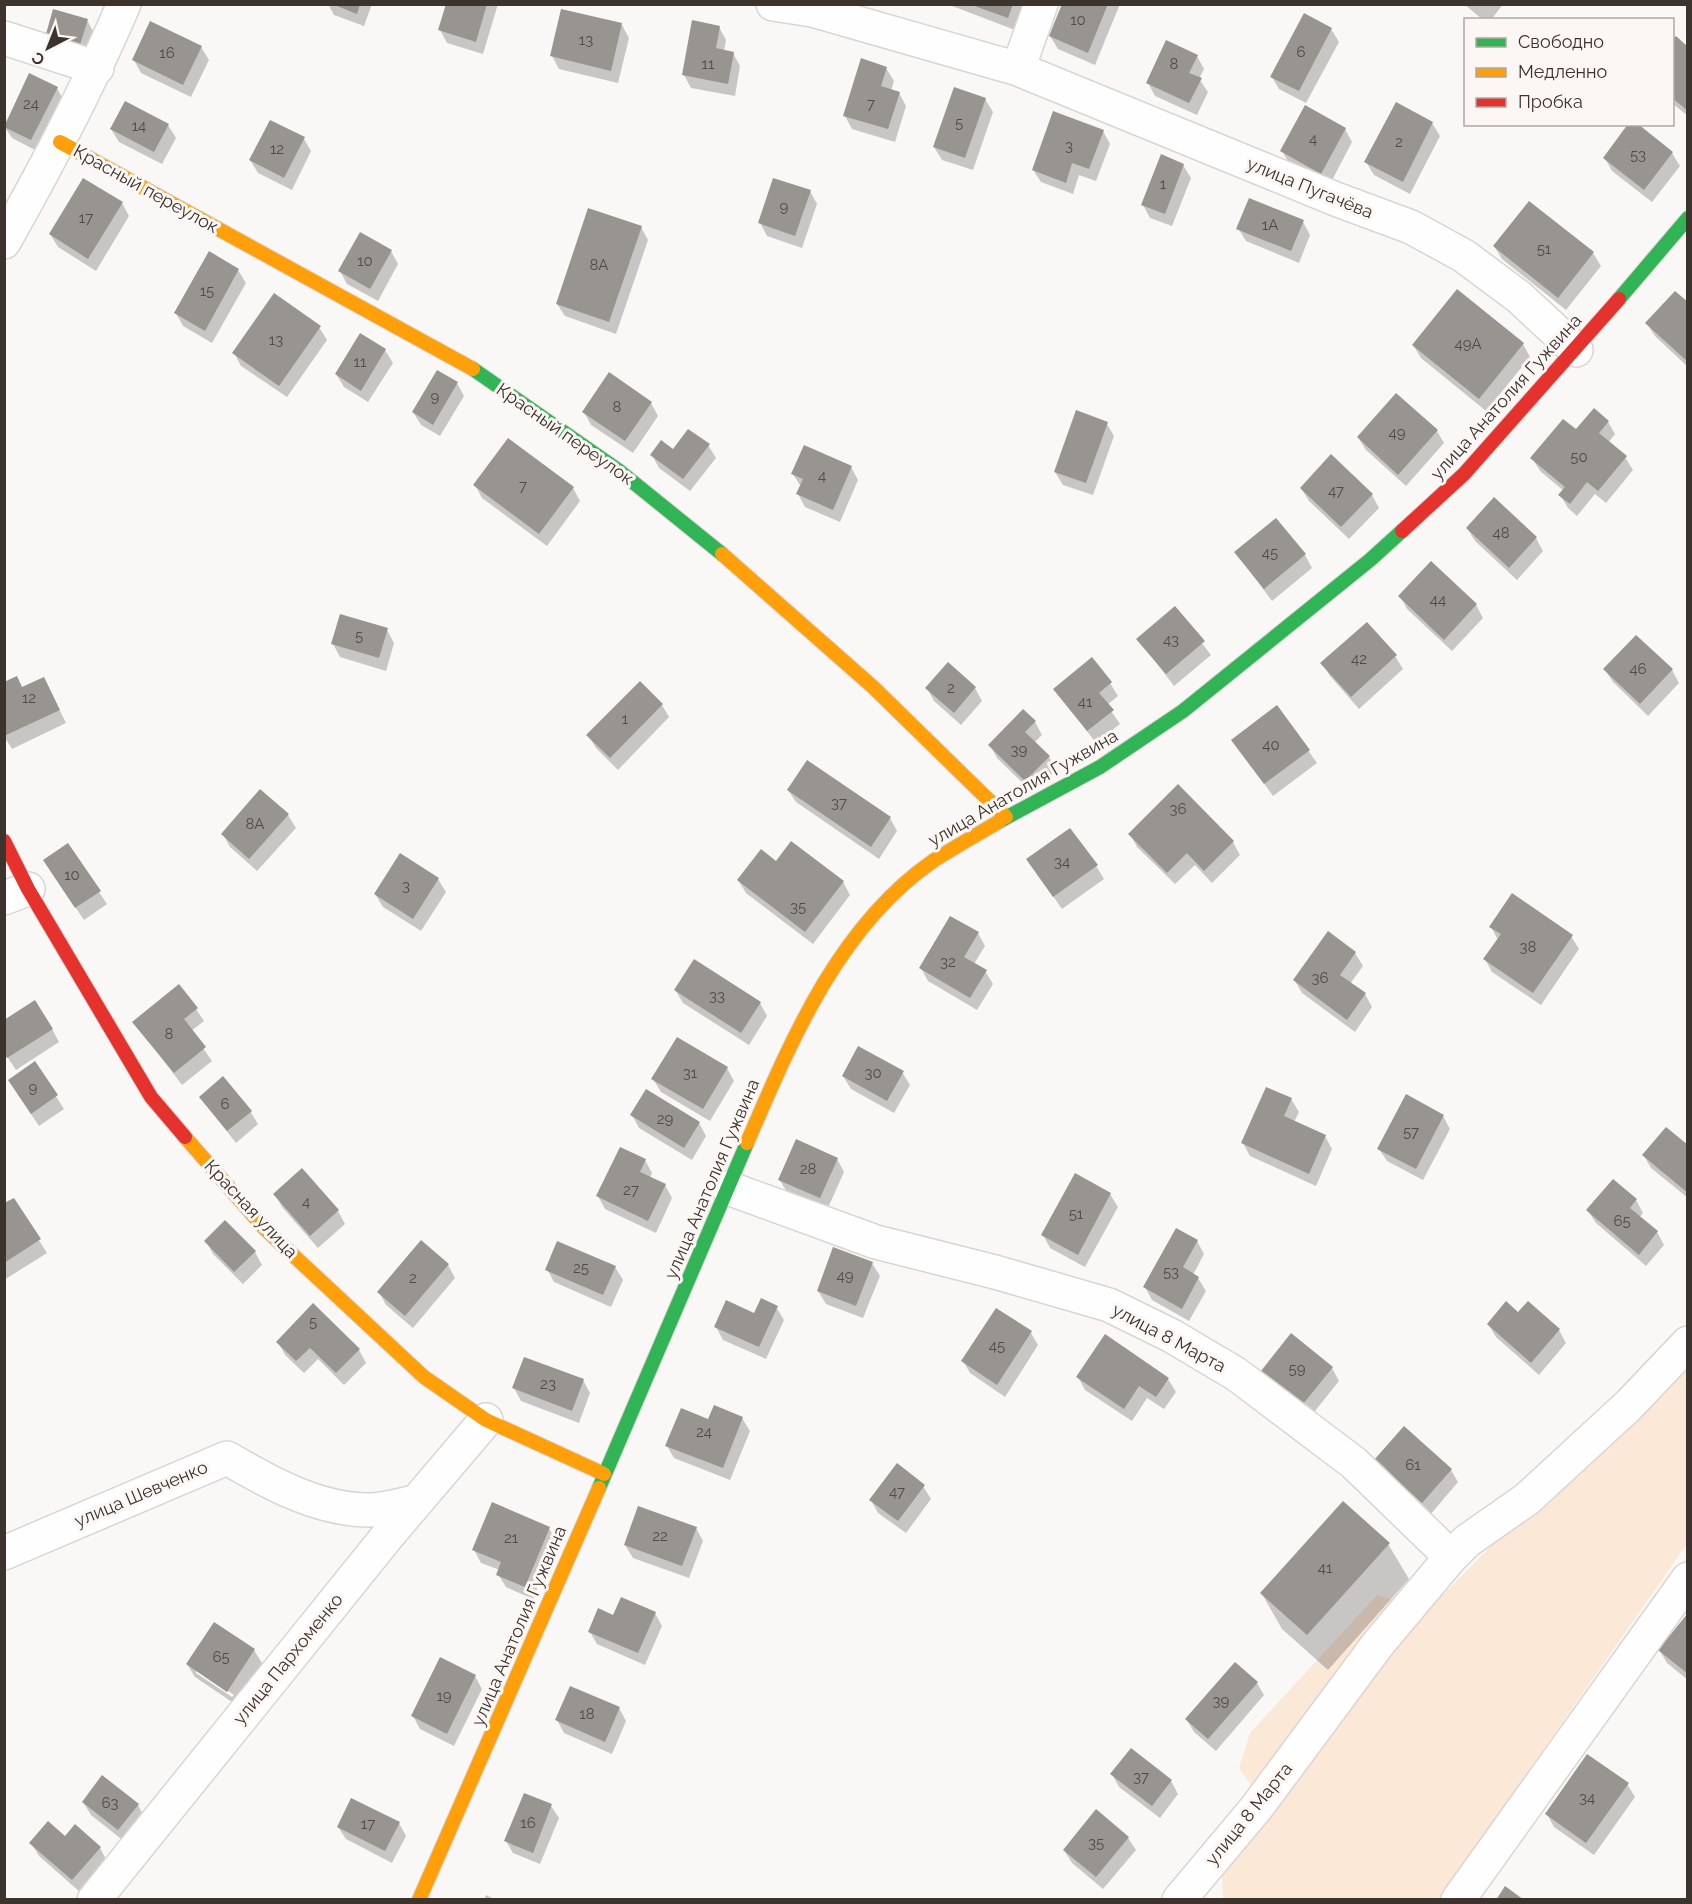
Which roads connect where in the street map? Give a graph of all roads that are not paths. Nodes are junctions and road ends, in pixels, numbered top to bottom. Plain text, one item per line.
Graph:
1 (124, 4) edge
2 (773, 4) edge
3 (1041, 4) edge
4 (4, 38) edge
5 (97, 68) junction
6 (1018, 69) junction
7 (60, 142) junction
8 (1688, 218) edge
9 (4, 242) edge
10 (1576, 350) junction
11 (1006, 817) junction
12 (4, 841) edge
13 (16, 893) edge
14 (728, 1188) junction
15 (1688, 1343) edge
16 (486, 1420) junction
17 (604, 1473) junction
18 (415, 1502) junction
19 (4, 1553) edge
20 (1451, 1557) junction
21 (1688, 1578) edge
22 (94, 1899) edge
23 (419, 1899) edge
24 (1179, 1899) edge
25 (1458, 1899) edge

1 - 5 street
2 - 6 street, улица Пугачёва
3 - 6 street
4 - 5 street
5 - 7 street
6 - 10 street, улица Пугачёва
7 - 9 street
7 - 11 street, Красный переулок
8 - 10 street, улица Анатолия Гужвина
10 - 11 street, улица Анатолия Гужвина
11 - 14 street, улица Анатолия Гужвина
12 - 13 street, Красная улица
13 - 16 street, Красная улица
14 - 17 street, улица Анатолия Гужвина
14 - 20 street, улица 8 Марта
15 - 20 street, улица 8 Марта
16 - 17 street, Красная улица
16 - 18 street, улица Пархоменко
17 - 23 street, улица Анатолия Гужвина
18 - 19 street, улица Шевченко
18 - 22 street, улица Пархоменко
20 - 24 street, улица 8 Марта
21 - 25 street

